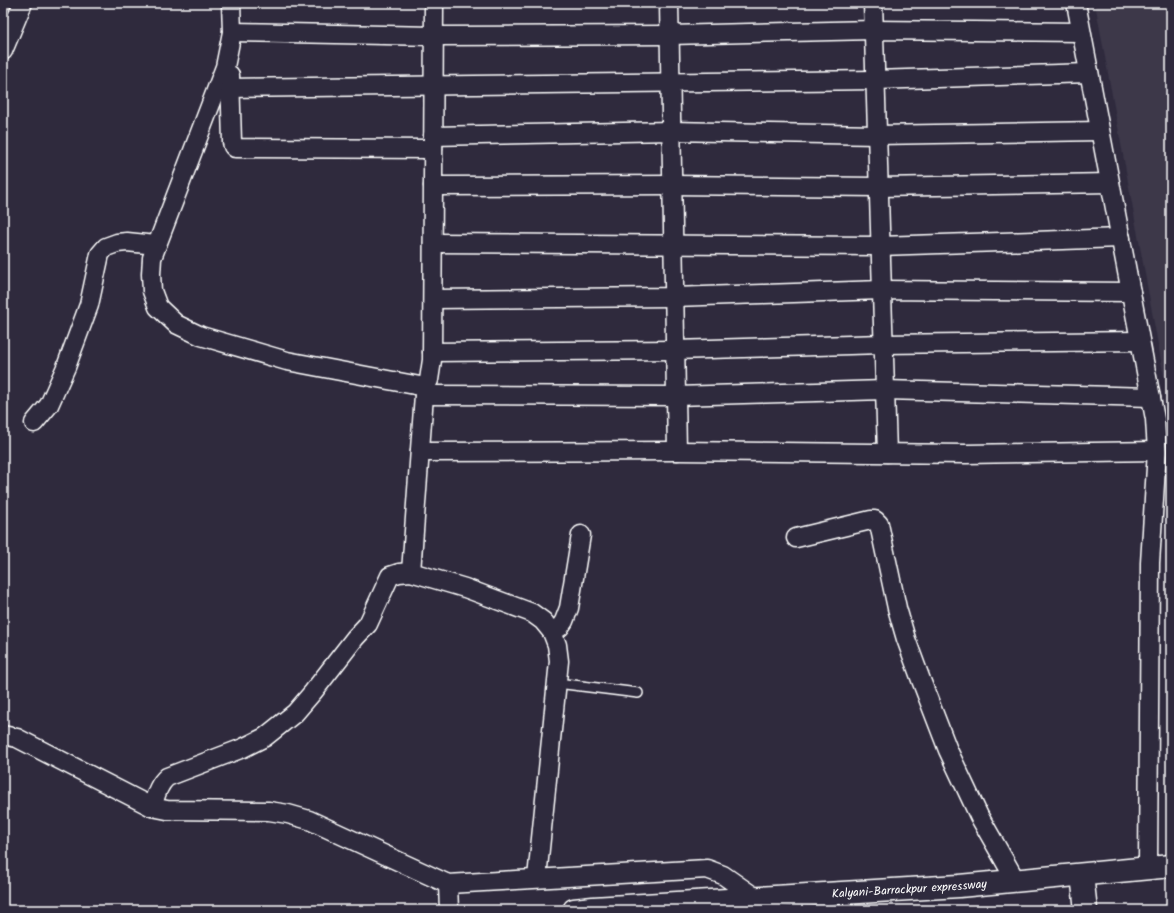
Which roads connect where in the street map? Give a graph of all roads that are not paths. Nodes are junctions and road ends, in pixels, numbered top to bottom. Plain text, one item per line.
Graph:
1 (23, 3) edge
2 (231, 3) edge
3 (434, 3) edge
4 (669, 3) edge
5 (872, 3) edge
6 (1076, 3) edge
7 (873, 30) junction
8 (1081, 32) junction
9 (670, 35) junction
10 (434, 36) junction
11 (230, 40) junction
12 (3, 51) edge
13 (1089, 73) junction
14 (875, 80) junction
15 (670, 83) junction
16 (434, 86) junction
17 (230, 88) junction
18 (671, 131) junction
19 (1100, 131) junction
20 (877, 135) junction
21 (433, 142) junction
22 (1110, 183) junction
23 (672, 185) junction
24 (433, 186) junction
25 (878, 187) junction
26 (1121, 238) junction
27 (433, 242) junction
28 (673, 244) junction
29 (156, 245) junction
30 (880, 246) junction
31 (882, 290) junction
32 (1131, 292) junction
33 (674, 296) junction
34 (433, 299) junction
35 (1140, 341) junction
36 (884, 344) junction
37 (675, 350) junction
38 (432, 352) junction
39 (885, 390) junction
40 (423, 392) junction
41 (676, 396) junction
42 (1151, 397) junction
43 (34, 423) dead end
44 (677, 451) junction
45 (1157, 451) junction
46 (420, 452) junction
47 (887, 453) junction
48 (581, 534) dead end
49 (796, 538) dead end
50 (411, 572) junction
51 (552, 632) junction
52 (557, 683) junction
53 (638, 693) dead end
54 (3, 735) edge
55 (152, 807) junction
56 (1171, 866) edge
57 (1148, 868) junction
58 (1082, 875) junction
59 (537, 878) junction
60 (1016, 881) junction
61 (448, 884) junction
62 (756, 898) junction
63 (584, 909) edge
64 (449, 910) edge
65 (1086, 910) edge

1 - 12 street
2 - 11 street
3 - 10 street
4 - 9 street
5 - 7 street
6 - 8 street
7 - 8 street
7 - 9 street
7 - 14 street
8 - 13 street
9 - 10 street
9 - 15 street
10 - 11 street
10 - 16 street
11 - 17 street
11 - 29 street
13 - 14 street
13 - 19 street
14 - 15 street
14 - 20 street
15 - 16 street
15 - 18 street
16 - 17 street
16 - 21 street
17 - 21 street
18 - 20 street
18 - 21 street
18 - 23 street
19 - 20 street
19 - 22 street
20 - 25 street
21 - 24 street
22 - 25 street
22 - 26 street
23 - 24 street
23 - 25 street
23 - 28 street
24 - 27 street
25 - 30 street
26 - 30 street
26 - 32 street
27 - 28 street
27 - 34 street
28 - 30 street
28 - 33 street
29 - 40 street
29 - 43 street
30 - 31 street
31 - 32 street
31 - 33 street
31 - 36 street
32 - 35 street
33 - 34 street
33 - 37 street
34 - 38 street
35 - 36 street
35 - 42 street
36 - 37 street
36 - 39 street
37 - 38 street
37 - 41 street
38 - 40 street
39 - 41 street
39 - 42 street
39 - 47 street
40 - 41 street
40 - 46 street
41 - 44 street
42 - 45 street
44 - 46 street
44 - 47 street
45 - 47 street
45 - 57 street
46 - 50 street
48 - 51 street
49 - 60 street
50 - 51 street
50 - 55 street
51 - 52 street
52 - 53 lane
52 - 59 street
54 - 55 street
55 - 61 street
56 - 57 main road, Kalyani-Barrackpur expressway
57 - 58 main road, Kalyani-Barrackpur expressway
58 - 60 main road, Kalyani-Barrackpur expressway
58 - 65 main road
59 - 61 street
59 - 62 street
60 - 62 main road, Kalyani-Barrackpur expressway
61 - 64 street
62 - 63 main road, Kalyani-Barrackpur expressway

